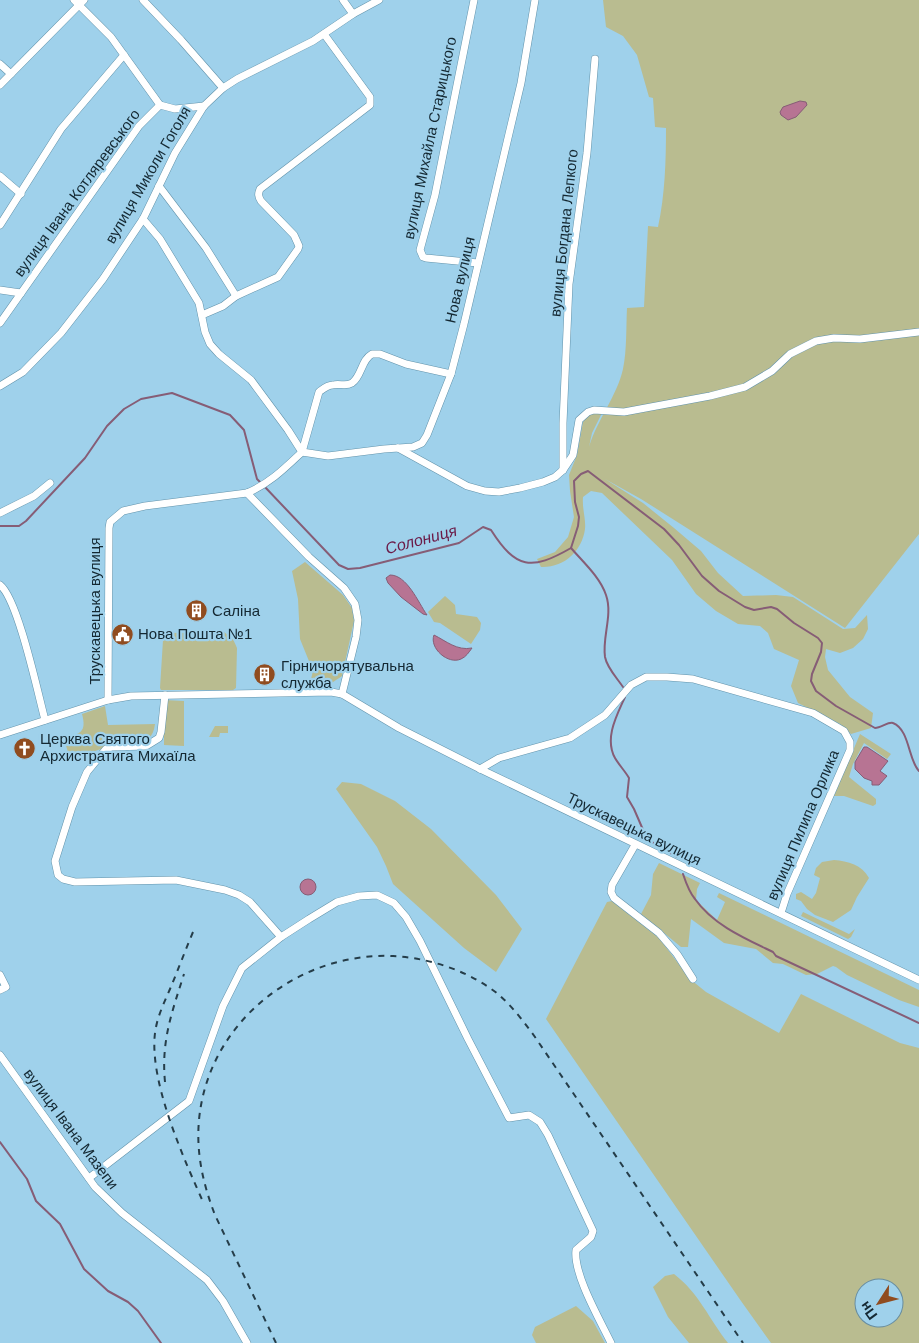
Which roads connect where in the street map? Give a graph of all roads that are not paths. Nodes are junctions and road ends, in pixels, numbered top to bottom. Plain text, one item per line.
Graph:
1 (143, 0) edge
2 (343, 0) edge
3 (379, 0) edge
4 (474, 0) edge
5 (535, 0) edge
6 (79, 2) edge
7 (353, 14) junction
8 (324, 34) junction
9 (124, 55) junction
10 (595, 59) dead end
11 (0, 64) edge
12 (11, 74) junction
13 (0, 85) edge
14 (223, 88) junction
15 (160, 105) junction
16 (204, 106) junction
17 (0, 176) edge
18 (159, 186) junction
19 (21, 194) junction
20 (143, 219) junction
21 (0, 225) edge
22 (478, 263) junction
23 (0, 290) edge
24 (21, 292) junction
25 (236, 296) junction
26 (202, 315) junction
27 (0, 323) edge
28 (919, 332) edge
29 (451, 374) junction
30 (0, 386) edge
31 (398, 448) junction
32 (302, 452) junction
33 (563, 470) junction
34 (50, 483) dead end
35 (247, 493) junction
36 (0, 513) edge
37 (0, 585) edge
38 (342, 694) junction
39 (165, 696) junction
40 (108, 700) junction
41 (45, 720) junction
42 (0, 735) edge
43 (480, 769) junction
44 (635, 845) junction
45 (781, 913) junction
46 (281, 937) junction
47 (0, 976) edge
48 (693, 979) dead end
49 (919, 980) edge
50 (0, 990) edge
51 (0, 1055) edge
52 (88, 1178) junction
53 (247, 1343) edge
54 (611, 1343) edge

1 - 14 street
2 - 7 street
3 - 7 street, вулиця Миколи Гоголя
4 - 22 street, вулиця Михайла Старицького
5 - 22 street, Нова вулиця
6 - 9 street
6 - 12 street
7 - 8 street, вулиця Миколи Гоголя
8 - 14 street, вулиця Миколи Гоголя
8 - 25 street
9 - 15 street
9 - 19 street
10 - 33 street, вулиця Богдана Лепкого
11 - 12 street
12 - 13 street
14 - 16 street, вулиця Миколи Гоголя
15 - 16 street
15 - 24 street, вулиця Івана Котляревського
16 - 18 street, вулиця Миколи Гоголя
17 - 19 street
18 - 20 street, вулиця Миколи Гоголя
18 - 25 street
19 - 21 street
20 - 26 street
20 - 30 street, вулиця Миколи Гоголя
22 - 29 street, Нова вулиця
23 - 24 street
24 - 27 street, вулиця Івана Котляревського
25 - 26 street
26 - 32 street
28 - 33 street
29 - 31 street, Нова вулиця
29 - 32 street
31 - 32 street, Нова вулиця
31 - 33 street
32 - 35 street, Трускавецька вулиця
34 - 36 street
35 - 38 street
35 - 40 street, Трускавецька вулиця
37 - 41 street
38 - 39 street, Трускавецька вулиця
38 - 43 street, Трускавецька вулиця
39 - 40 street, Трускавецька вулиця
39 - 46 street
40 - 41 street, Трускавецька вулиця
41 - 42 street, Трускавецька вулиця
43 - 44 street, Трускавецька вулиця
43 - 45 street, вулиця Пилипа Орлика
44 - 45 street, Трускавецька вулиця
44 - 48 street
45 - 49 street, Трускавецька вулиця
46 - 52 street
46 - 54 street
47 - 50 street
51 - 52 street, вулиця Івана Мазепи
52 - 53 street, вулиця Івана Мазепи

